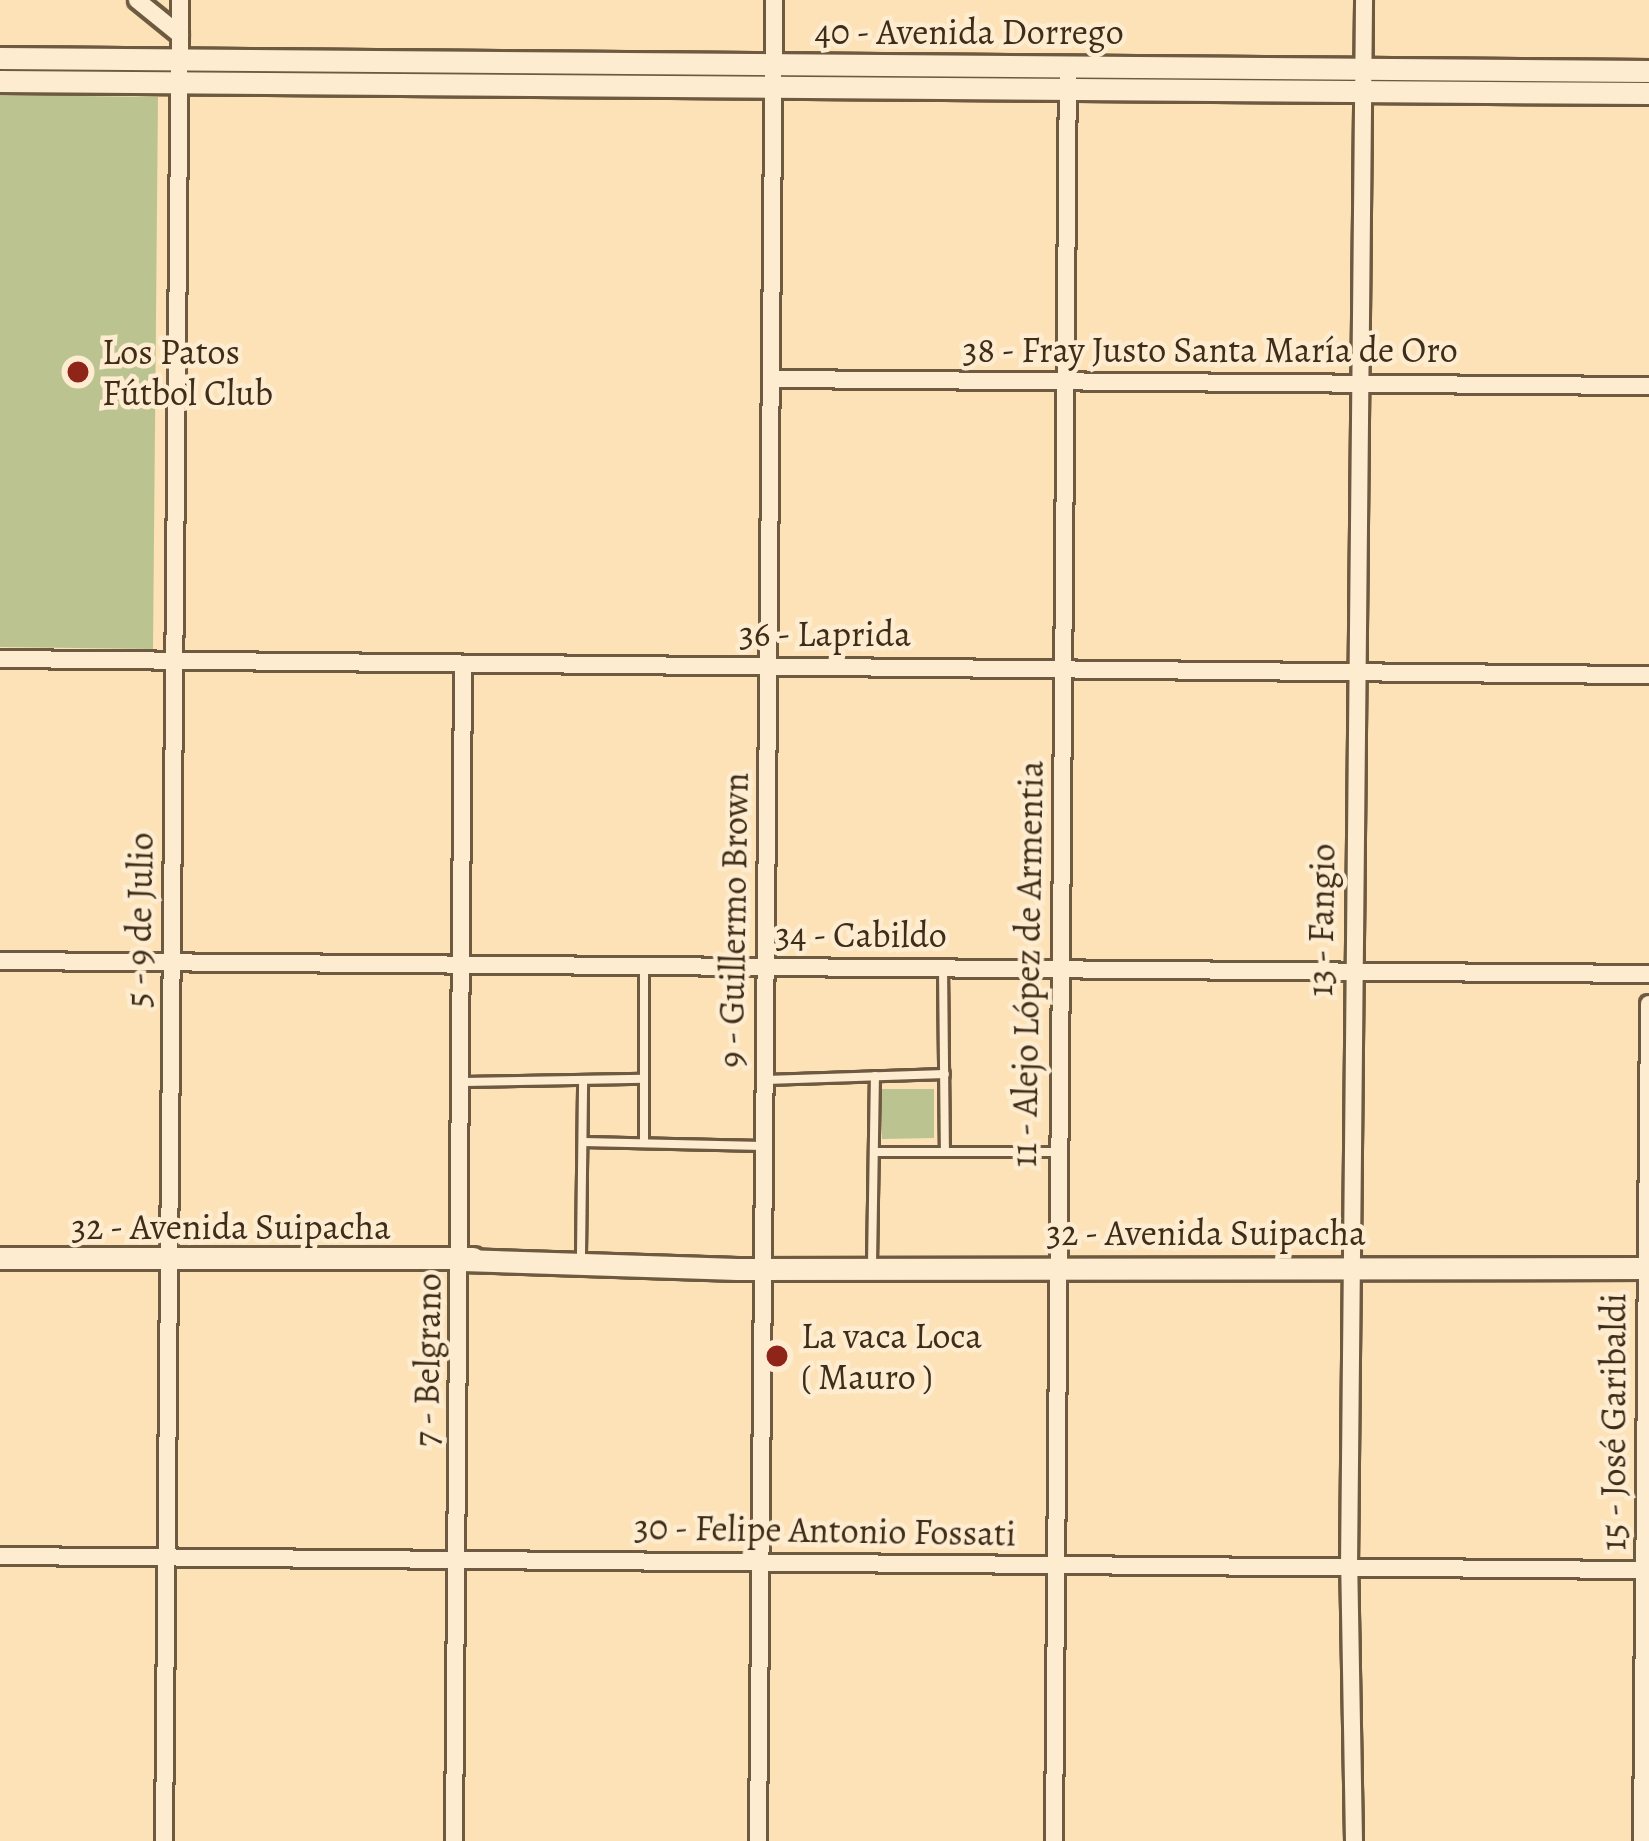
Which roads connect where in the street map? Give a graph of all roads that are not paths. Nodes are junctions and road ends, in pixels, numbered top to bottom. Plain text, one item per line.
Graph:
1 (136, 0) edge
2 (180, 0) edge
3 (774, 0) edge
4 (1364, 0) edge
5 (180, 35) junction
6 (0, 58) edge
7 (179, 71) junction
8 (1649, 71) edge
9 (774, 75) junction
10 (1068, 77) junction
11 (0, 80) edge
12 (1364, 80) junction
13 (1649, 93) edge
14 (771, 379) junction
15 (1066, 382) junction
16 (1357, 384) junction
17 (1649, 386) edge
18 (0, 659) edge
19 (174, 661) junction
20 (463, 665) junction
21 (769, 667) junction
22 (1063, 669) junction
23 (1356, 672) junction
24 (1649, 675) edge
25 (0, 961) edge
26 (172, 962) junction
27 (460, 964) junction
28 (644, 966) junction
29 (766, 967) junction
30 (943, 968) junction
31 (1061, 969) junction
32 (1353, 972) junction
33 (1649, 974) edge
34 (1649, 1004) edge
35 (945, 1074) junction
36 (874, 1076) junction
37 (644, 1079) junction
38 (765, 1080) junction
39 (583, 1081) junction
40 (462, 1082) junction
41 (583, 1142) junction
42 (644, 1142) junction
43 (764, 1146) junction
44 (946, 1151) junction
45 (874, 1152) junction
46 (1056, 1152) junction
47 (581, 1254) junction
48 (0, 1258) edge
49 (462, 1260) junction
50 (169, 1261) junction
51 (763, 1264) junction
52 (872, 1264) junction
53 (1058, 1265) junction
54 (1351, 1266) junction
55 (1648, 1268) edge
56 (0, 1556) edge
57 (166, 1558) junction
58 (456, 1560) junction
59 (760, 1562) junction
60 (1056, 1565) junction
61 (1349, 1568) junction
62 (1647, 1570) edge
63 (164, 1841) edge
64 (454, 1841) edge
65 (758, 1841) edge
66 (1054, 1841) edge
67 (1354, 1841) edge
68 (1642, 1841) edge

1 - 5 street
2 - 5 street, 5 - 9 de Julio
3 - 9 street, 9 - Guillermo Brown
4 - 12 street, 13 - Fangio
5 - 7 street, 5 - 9 de Julio
6 - 7 street, 40 - Avenida Dorrego
7 - 9 street, 40 - Avenida Dorrego
7 - 11 street, 40 - Avenida Dorrego
7 - 19 street, 5 - 9 de Julio
8 - 12 street, 40 - Avenida Dorrego
9 - 10 street, 40 - Avenida Dorrego
9 - 14 street, 9 - Guillermo Brown
10 - 12 street, 40 - Avenida Dorrego
10 - 15 street, 11 - Alejo López de Armentia
12 - 13 street, 40 - Avenida Dorrego
12 - 16 street, 13 - Fangio
14 - 15 street, 38 - Fray Justo Santa María de Oro
14 - 21 street, 9 - Guillermo Brown
15 - 16 street, 38 - Fray Justo Santa María de Oro
15 - 22 street, 11 - Alejo López de Armentia
16 - 17 street, 38 - Fray Justo Santa María de Oro
16 - 23 street, 13 - Fangio
18 - 19 street, 36 - Laprida
19 - 20 street, 36 - Laprida
19 - 26 street, 5 - 9 de Julio
20 - 21 street, 36 - Laprida
20 - 27 street, 7 - Belgrano
21 - 22 street, 36 - Laprida
21 - 29 street, 9 - Guillermo Brown
22 - 23 street, 36 - Laprida
22 - 31 street, 11 - Alejo López de Armentia
23 - 24 street, 36 - Laprida
23 - 32 street, 13 - Fangio
25 - 26 street, 34 - Cabildo
26 - 27 street, 34 - Cabildo
26 - 50 street, 5 - 9 de Julio
27 - 28 street, 34 - Cabildo
27 - 40 street, 7 - Belgrano
28 - 29 street, 34 - Cabildo
28 - 37 lane
29 - 30 street, 34 - Cabildo
29 - 38 street, 9 - Guillermo Brown
30 - 31 street, 34 - Cabildo
30 - 35 lane
31 - 32 street, 34 - Cabildo
31 - 46 street, 11 - Alejo López de Armentia
32 - 33 street, 34 - Cabildo
32 - 54 street, 13 - Fangio
34 - 55 street, 15 - José Garibaldi
35 - 36 lane
35 - 44 lane
36 - 38 lane
36 - 45 lane
37 - 39 lane
37 - 42 lane
38 - 43 street, 9 - Guillermo Brown
39 - 40 lane
39 - 41 lane
40 - 49 street, 7 - Belgrano
41 - 42 lane
41 - 47 lane
42 - 43 lane
43 - 51 street, 9 - Guillermo Brown
44 - 45 lane
44 - 46 lane
45 - 52 lane
46 - 53 street, 11 - Alejo López de Armentia
47 - 49 street, 32 - Avenida Suipacha
47 - 51 street, 32 - Avenida Suipacha
48 - 50 street, 32 - Avenida Suipacha
49 - 50 street, 32 - Avenida Suipacha
49 - 51 street, 32 - Avenida Suipacha
49 - 58 street, 7 - Belgrano
50 - 57 street, 5 - 9 de Julio
51 - 52 street, 32 - Avenida Suipacha
51 - 59 street, 9 - Guillermo Brown
52 - 53 street, 32 - Avenida Suipacha
53 - 54 street, 32 - Avenida Suipacha
53 - 60 street, 11 - Alejo López de Armentia
54 - 55 street, 32 - Avenida Suipacha
54 - 61 street, 13 - Fangio
55 - 62 street, 15 - José Garibaldi
56 - 57 street, 30 - Felipe Antonio Fossati
57 - 58 street, 30 - Felipe Antonio Fossati
57 - 63 street, 5 - 9 de Julio
58 - 59 street, 30 - Felipe Antonio Fossati
58 - 64 street, 7 - Belgrano
59 - 60 street, 30 - Felipe Antonio Fossati
59 - 65 street, 9 - Guillermo Brown
60 - 61 street, 30 - Felipe Antonio Fossati
60 - 66 street, 11 - Alejo López de Armentia
61 - 62 street, 30 - Felipe Antonio Fossati
61 - 67 street, 13 - Fangio
62 - 68 street, 15 - José Garibaldi

